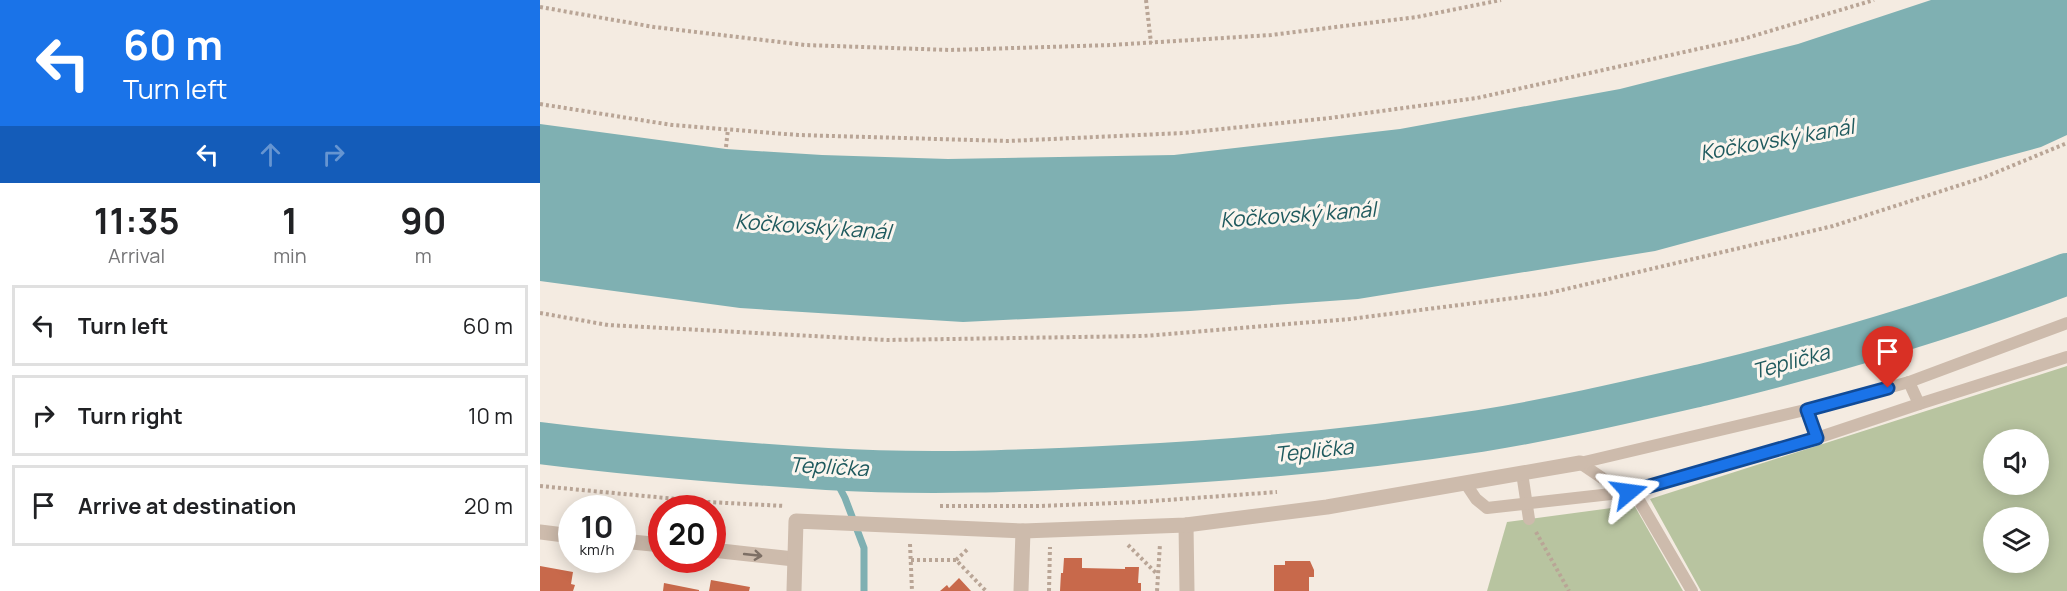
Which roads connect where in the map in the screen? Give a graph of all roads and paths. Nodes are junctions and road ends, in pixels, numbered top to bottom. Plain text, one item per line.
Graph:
1 (1146, 0) edge
2 (1500, 0) edge
3 (1874, 0) edge
4 (540, 7) edge
5 (1151, 43) junction
6 (540, 104) edge
7 (728, 129) junction
8 (2067, 143) edge
9 (726, 147) dead end
10 (540, 313) edge
11 (2067, 323) edge
12 (2067, 357) edge
13 (1909, 382) junction
14 (1919, 404) junction
15 (1807, 410) junction
16 (1817, 438) junction
17 (1580, 463) junction
18 (1522, 473) junction
19 (1466, 484) junction
20 (540, 486) edge
21 (1284, 492) dead end
22 (1629, 492) junction
23 (1526, 503) junction
24 (936, 506) dead end
25 (796, 514) junction
26 (1529, 519) joint
27 (910, 525) junction
28 (1186, 525) junction
29 (1023, 531) junction
30 (540, 532) edge
31 (558, 534) edge
32 (1156, 537) dead end
33 (1133, 539) dead end
34 (726, 552) edge
35 (794, 559) junction
36 (911, 560) junction
37 (1157, 574) junction
38 (1049, 575) dead end
39 (794, 591) edge
40 (912, 591) edge
41 (986, 591) edge
42 (1021, 591) edge
43 (1049, 591) edge
44 (1157, 591) edge
45 (1187, 591) edge
46 (1569, 591) edge
47 (1692, 591) edge

1 - 5 path
2 - 5 path
3 - 7 path
4 - 5 path
6 - 7 path
7 - 9 path
8 - 10 path
11 - 13 lane
12 - 14 lane
13 - 14 lane
13 - 15 lane
14 - 16 lane
15 - 16 lane
15 - 17 lane
16 - 22 lane
17 - 18 street
17 - 22 lane
18 - 19 street
18 - 23 lane
19 - 23 lane
19 - 28 street
20 - 25 path
21 - 24 path
22 - 23 lane
22 - 47 lane
23 - 26 lane
25 - 27 street
25 - 35 street
26 - 46 path
27 - 29 street
27 - 36 path
28 - 29 street
28 - 45 street
29 - 42 street
30 - 31 street
32 - 37 path
33 - 37 path
34 -> 35 street
35 - 39 street
36 - 40 path
36 - 41 path
37 - 44 path
38 - 43 path

